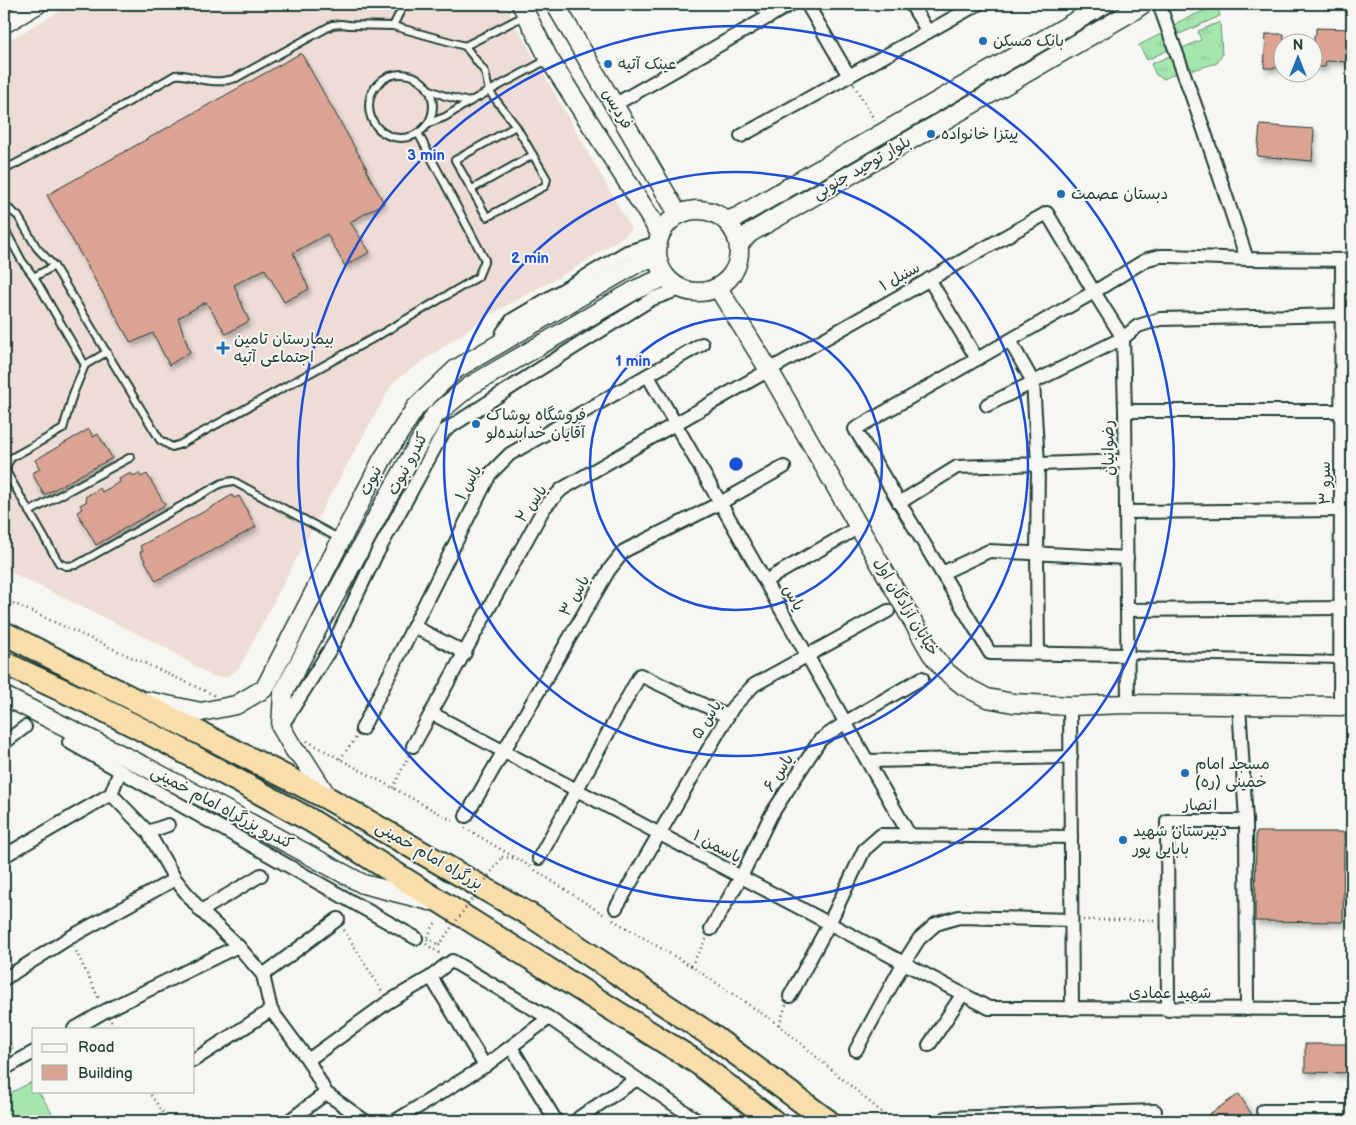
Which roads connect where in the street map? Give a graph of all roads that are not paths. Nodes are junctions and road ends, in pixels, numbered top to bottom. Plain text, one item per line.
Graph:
1 (38, 4) edge
2 (404, 4) edge
3 (555, 4) edge
4 (760, 4) edge
5 (791, 4) edge
6 (807, 4) edge
7 (911, 4) edge
8 (978, 4) edge
9 (1105, 4) edge
10 (1143, 4) edge
11 (1159, 4) edge
12 (524, 9) edge
13 (12, 14) edge
14 (768, 17) junction
15 (393, 26) junction
16 (928, 32) junction
17 (465, 46) junction
18 (549, 59) junction
19 (849, 76) junction
20 (428, 88) junction
21 (489, 91) junction
22 (468, 102) junction
23 (614, 104) junction
24 (429, 123) junction
25 (516, 126) junction
26 (418, 134) junction
27 (741, 136) dead end
28 (533, 155) junction
29 (4, 170) edge
30 (472, 189) junction
31 (4, 207) edge
32 (678, 214) junction
33 (727, 221) junction
34 (4, 228) edge
35 (739, 244) junction
36 (658, 245) junction
37 (1247, 259) junction
38 (1347, 260) edge
39 (54, 266) junction
40 (34, 277) junction
41 (665, 277) junction
42 (929, 279) junction
43 (718, 288) junction
44 (680, 289) junction
45 (1094, 292) junction
46 (1342, 315) junction
47 (1123, 338) junction
48 (1010, 341) junction
49 (702, 344) dead end
50 (107, 352) junction
51 (1347, 356) edge
52 (977, 359) junction
53 (85, 366) junction
54 (769, 370) junction
55 (648, 376) junction
56 (1033, 382) junction
57 (987, 405) dead end
58 (1125, 411) junction
59 (1341, 411) junction
60 (675, 423) junction
61 (1347, 454) edge
62 (131, 457) dead end
63 (1126, 461) junction
64 (1038, 464) junction
65 (784, 467) dead end
66 (720, 503) junction
67 (899, 503) junction
68 (1342, 510) junction
69 (29, 512) junction
70 (1126, 512) junction
71 (859, 527) junction
72 (341, 539) junction
73 (1347, 553) edge
74 (1037, 554) junction
75 (1127, 558) junction
76 (942, 573) junction
77 (765, 581) junction
78 (1340, 608) junction
79 (1127, 610) junction
80 (888, 611) dead end
81 (415, 627) junction
82 (4, 633) edge
83 (465, 653) junction
84 (1038, 653) junction
85 (1344, 654) edge
86 (807, 655) junction
87 (1128, 655) junction
88 (4, 663) edge
89 (922, 678) dead end
90 (4, 696) edge
91 (133, 698) junction
92 (1128, 704) junction
93 (1238, 704) junction
94 (1346, 705) edge
95 (1070, 706) junction
96 (431, 714) junction
97 (727, 716) junction
98 (846, 722) junction
99 (281, 727) junction
100 (25, 728) dead end
101 (362, 730) road end
102 (69, 742) dead end
103 (4, 743) edge
104 (413, 746) road end
105 (503, 751) junction
106 (1070, 757) junction
107 (868, 761) junction
108 (120, 771) junction
109 (576, 790) junction
110 (111, 794) junction
111 (329, 799) junction
112 (466, 816) dead end
113 (1246, 821) junction
114 (168, 825) dead end
115 (148, 832) junction
116 (658, 834) junction
117 (910, 836) junction
118 (1071, 837) junction
119 (5, 852) edge
120 (539, 858) dead end
121 (261, 875) dead end
122 (741, 877) junction
123 (175, 879) junction
124 (446, 905) junction
125 (616, 908) dead end
126 (201, 911) junction
127 (338, 919) road end
128 (1071, 920) junction
129 (829, 924) junction
130 (712, 929) road end
131 (416, 938) road end
132 (238, 946) junction
133 (904, 964) junction
134 (263, 975) junction
135 (431, 977) junction
136 (4, 979) edge
137 (962, 995) junction
138 (790, 996) road end
139 (989, 1008) joint
140 (1072, 1009) junction
141 (1352, 1009) edge
142 (271, 1010) junction
143 (1168, 1010) junction
144 (1246, 1010) junction
145 (549, 1018) junction
146 (76, 1028) edge
147 (715, 1038) junction
148 (930, 1045) dead end
149 (511, 1046) junction
150 (856, 1050) dead end
151 (32, 1053) edge
152 (195, 1059) edge
153 (308, 1060) junction
154 (698, 1063) junction
155 (485, 1066) junction
156 (4, 1069) edge
157 (761, 1072) junction
158 (638, 1078) junction
159 (326, 1093) junction
160 (738, 1094) junction
161 (1155, 1111) dead end
162 (1352, 1111) edge
163 (580, 1120) edge
164 (947, 1120) edge
165 (289, 1121) edge
166 (365, 1121) edge
167 (395, 1121) edge
168 (556, 1121) edge
169 (698, 1121) edge
170 (773, 1121) edge
171 (828, 1121) edge
172 (1271, 1121) edge

1 - 13 main road
2 - 15 lane
3 - 23 main road, فردیس
4 - 14 street
5 - 14 street
6 - 19 street
7 - 16 street
8 - 16 street
9 - 33 main road, بلوار توحید جنوبی
10 - 35 main road, بلوار توحید جنوبی
11 - 37 street
12 - 17 lane
12 - 18 main road
14 - 23 street
15 - 17 lane
15 - 29 lane
16 - 19 street
17 - 21 lane
18 - 21 lane
18 - 36 main road
19 - 27 street
20 - 22 lane
20 - 24 lane
20 - 26 lane
21 - 22 lane
21 - 25 lane
22 - 24 lane
23 - 32 main road, فردیس
24 - 26 lane
25 - 28 lane
25 - 30 lane
26 - 50 lane
28 - 30 lane
28 - 30 lane
31 - 39 lane
32 - 33 main road
32 - 36 main road
33 - 35 main road
34 - 40 lane
35 - 43 main road
36 - 41 main road
36 - 72 main road, نبوت
37 - 38 street
37 - 45 street
38 - 46 street, سرو ۳
39 - 40 lane
39 - 50 lane
40 - 53 lane
41 - 44 main road
41 - 99 main road, نبوت
42 - 45 street, سنبل ۱
42 - 52 street
42 - 54 street, سنبل ۱
43 - 44 main road
43 - 54 main road, خیابان آزادگان اول
44 - 99 street, کندرو نبوت
45 - 47 street
45 - 48 street
46 - 47 street
46 - 51 street, سرو ۳
47 - 56 street
47 - 58 street, رضوانیان
48 - 52 street
48 - 56 street
49 - 55 street, یاس ۱
50 - 53 lane
51 - 59 street, سرو ۳
52 - 67 street
53 - 69 lane
54 - 60 street, یاس ۲
54 - 71 main road, خیابان آزادگان اول
55 - 60 street, یاس
55 - 81 street, یاس ۱
56 - 57 street
56 - 64 street
58 - 59 street
58 - 63 street, رضوانیان
59 - 61 street, سرو ۳
60 - 66 street, یاس
60 - 83 street, یاس ۲
61 - 68 street, سرو ۳
62 - 69 lane
63 - 64 street
63 - 70 street, رضوانیان
64 - 67 street
64 - 74 street
65 - 66 street, یاس ۳
66 - 77 street, یاس
66 - 105 street, یاس ۳
67 - 76 street
68 - 70 street
68 - 73 street, سرو ۳
69 - 72 lane
70 - 75 street, رضوانیان
71 - 77 street
71 - 95 main road, خیابان آزادگان اول
72 - 91 main road, نبوت
73 - 78 street, سرو ۳
74 - 75 street
74 - 76 street
74 - 84 street
75 - 79 street, رضوانیان
76 - 84 street
77 - 86 street, یاس
78 - 79 street
78 - 85 street, سرو ۳
79 - 87 street, رضوانیان
80 - 86 street, یاس ۵
81 - 83 street
81 - 101 street, یاس ۱
82 - 91 highway, بزرگراه امام خمینی
83 - 96 street, یاس ۲
84 - 87 street
85 - 87 lane
85 - 94 street, سرو ۳
86 - 97 street, یاس ۵
86 - 98 street, یاس
87 - 92 street, رضوانیان
88 - 124 highway, بزرگراه امام خمینی
89 - 98 street, یاس ۶
90 - 124 main road, کندرو بزرگراه امام خمینی
91 - 111 highway, بزرگراه امام خمینی
92 - 93 main road, خیابان آزادگان اول
92 - 95 main road, خیابان آزادگان اول
93 - 94 main road, خیابان آزادگان اول
93 - 113 street
95 - 106 street
96 - 104 street, یاس ۲
96 - 105 street, یاسمن ۱
97 - 109 street
97 - 116 street, یاس ۵
98 - 107 street, یاس
98 - 122 street, یاس ۶
99 - 111 main road
100 - 103 street
102 - 108 street
105 - 109 street, یاسمن ۱
105 - 112 street, یاس ۳
106 - 107 street
106 - 118 street
107 - 117 street, یاس
108 - 110 street
108 - 131 street
109 - 116 street, یاسمن ۱
109 - 120 street
110 - 115 street
110 - 119 street
111 - 147 highway, بزرگراه امام خمینی
113 - 143 street, انصار
113 - 144 street
114 - 115 street
115 - 123 street
116 - 122 street, یاسمن ۱
116 - 125 street, یاس ۵
117 - 118 street
117 - 129 street
118 - 128 street
121 - 126 street
122 - 129 street, یاسمن ۱
122 - 130 street, یاس ۶
123 - 126 street
123 - 136 street
124 - 154 highway, بزرگراه امام خمینی
126 - 132 street
127 - 134 street
128 - 133 street
128 - 140 street
129 - 133 street, یاسمن ۱
129 - 138 street
132 - 134 street
132 - 146 street
133 - 137 street, یاسمن ۱
133 - 150 street
134 - 142 street
135 - 145 street
135 - 153 street
135 - 155 street
137 - 139 street, یاسمن ۱
137 - 148 street
139 - 140 street, شهید عمادی
140 - 143 street, شهید عمادی
141 - 144 street, شهید عمادی
142 - 152 street
142 - 153 street
143 - 144 street, شهید عمادی
145 - 149 street
145 - 158 street
147 - 154 highway
147 - 157 highway, بزرگراه امام خمینی
149 - 155 street
149 - 168 street
151 - 156 street
153 - 159 street
154 - 160 highway, بزرگراه امام خمینی
155 - 167 street
157 - 160 highway
157 - 171 highway, بزرگراه امام خمینی
158 - 163 street
158 - 169 street
159 - 165 street
159 - 166 street
160 - 170 highway, بزرگراه امام خمینی
161 - 164 street
162 - 172 street

